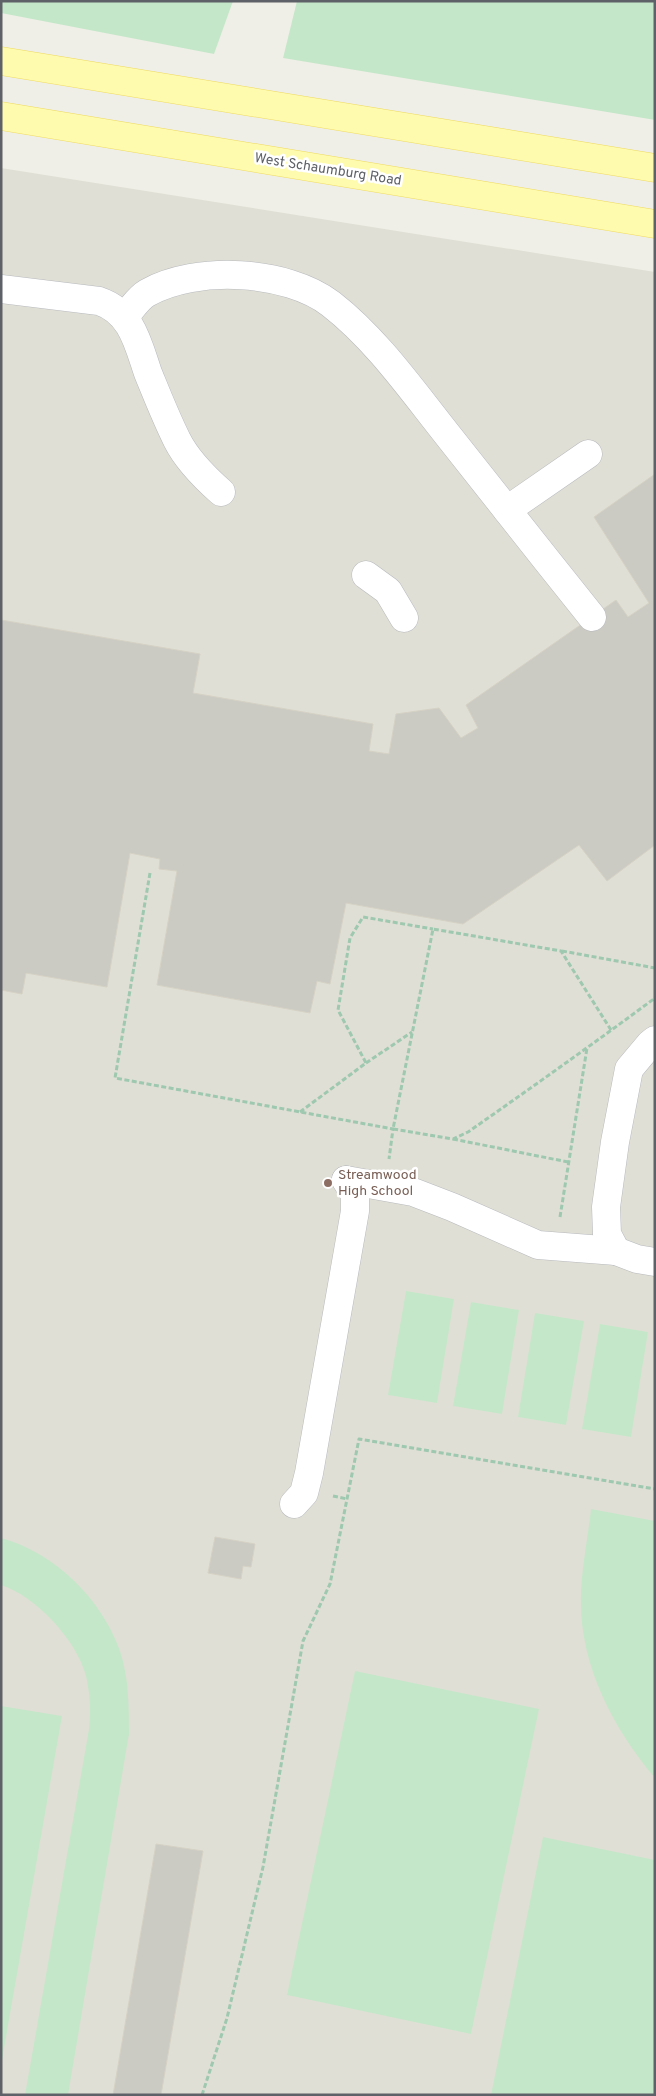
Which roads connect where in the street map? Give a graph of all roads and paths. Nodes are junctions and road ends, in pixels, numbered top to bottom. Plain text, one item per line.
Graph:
1 (1, 61) edge
2 (1, 116) edge
3 (655, 168) edge
4 (655, 224) edge
5 (1, 289) edge
6 (124, 317) junction
7 (588, 454) dead end
8 (221, 492) dead end
9 (507, 510) junction
10 (366, 574) dead end
11 (592, 617) dead end
12 (404, 618) dead end
13 (150, 873) dead end
14 (433, 929) junction
15 (562, 951) junction
16 (655, 968) edge
17 (655, 998) edge
18 (611, 1030) junction
19 (412, 1032) junction
20 (655, 1040) edge
21 (587, 1048) junction
22 (366, 1063) junction
23 (299, 1112) junction
24 (393, 1129) junction
25 (453, 1139) junction
26 (568, 1162) junction
27 (560, 1210) dead end
28 (616, 1251) junction
29 (655, 1262) edge
30 (655, 1489) edge
31 (294, 1504) dead end
32 (202, 2095) edge

1 - 3 main road
2 - 4 main road, West Schaumburg Road
5 - 6 lane
6 - 8 lane
6 - 9 lane
7 - 9 lane
9 - 11 lane
10 - 12 lane
13 - 23 path
14 - 15 path
14 - 19 path
14 - 22 path
15 - 16 path
15 - 18 path
17 - 18 path
18 - 21 path
19 - 22 path
19 - 24 path
20 - 28 lane
21 - 25 path
21 - 26 path
22 - 23 path
23 - 24 path
24 - 25 path
25 - 26 path
26 - 27 path
28 - 29 lane
28 - 31 lane
30 - 32 path

